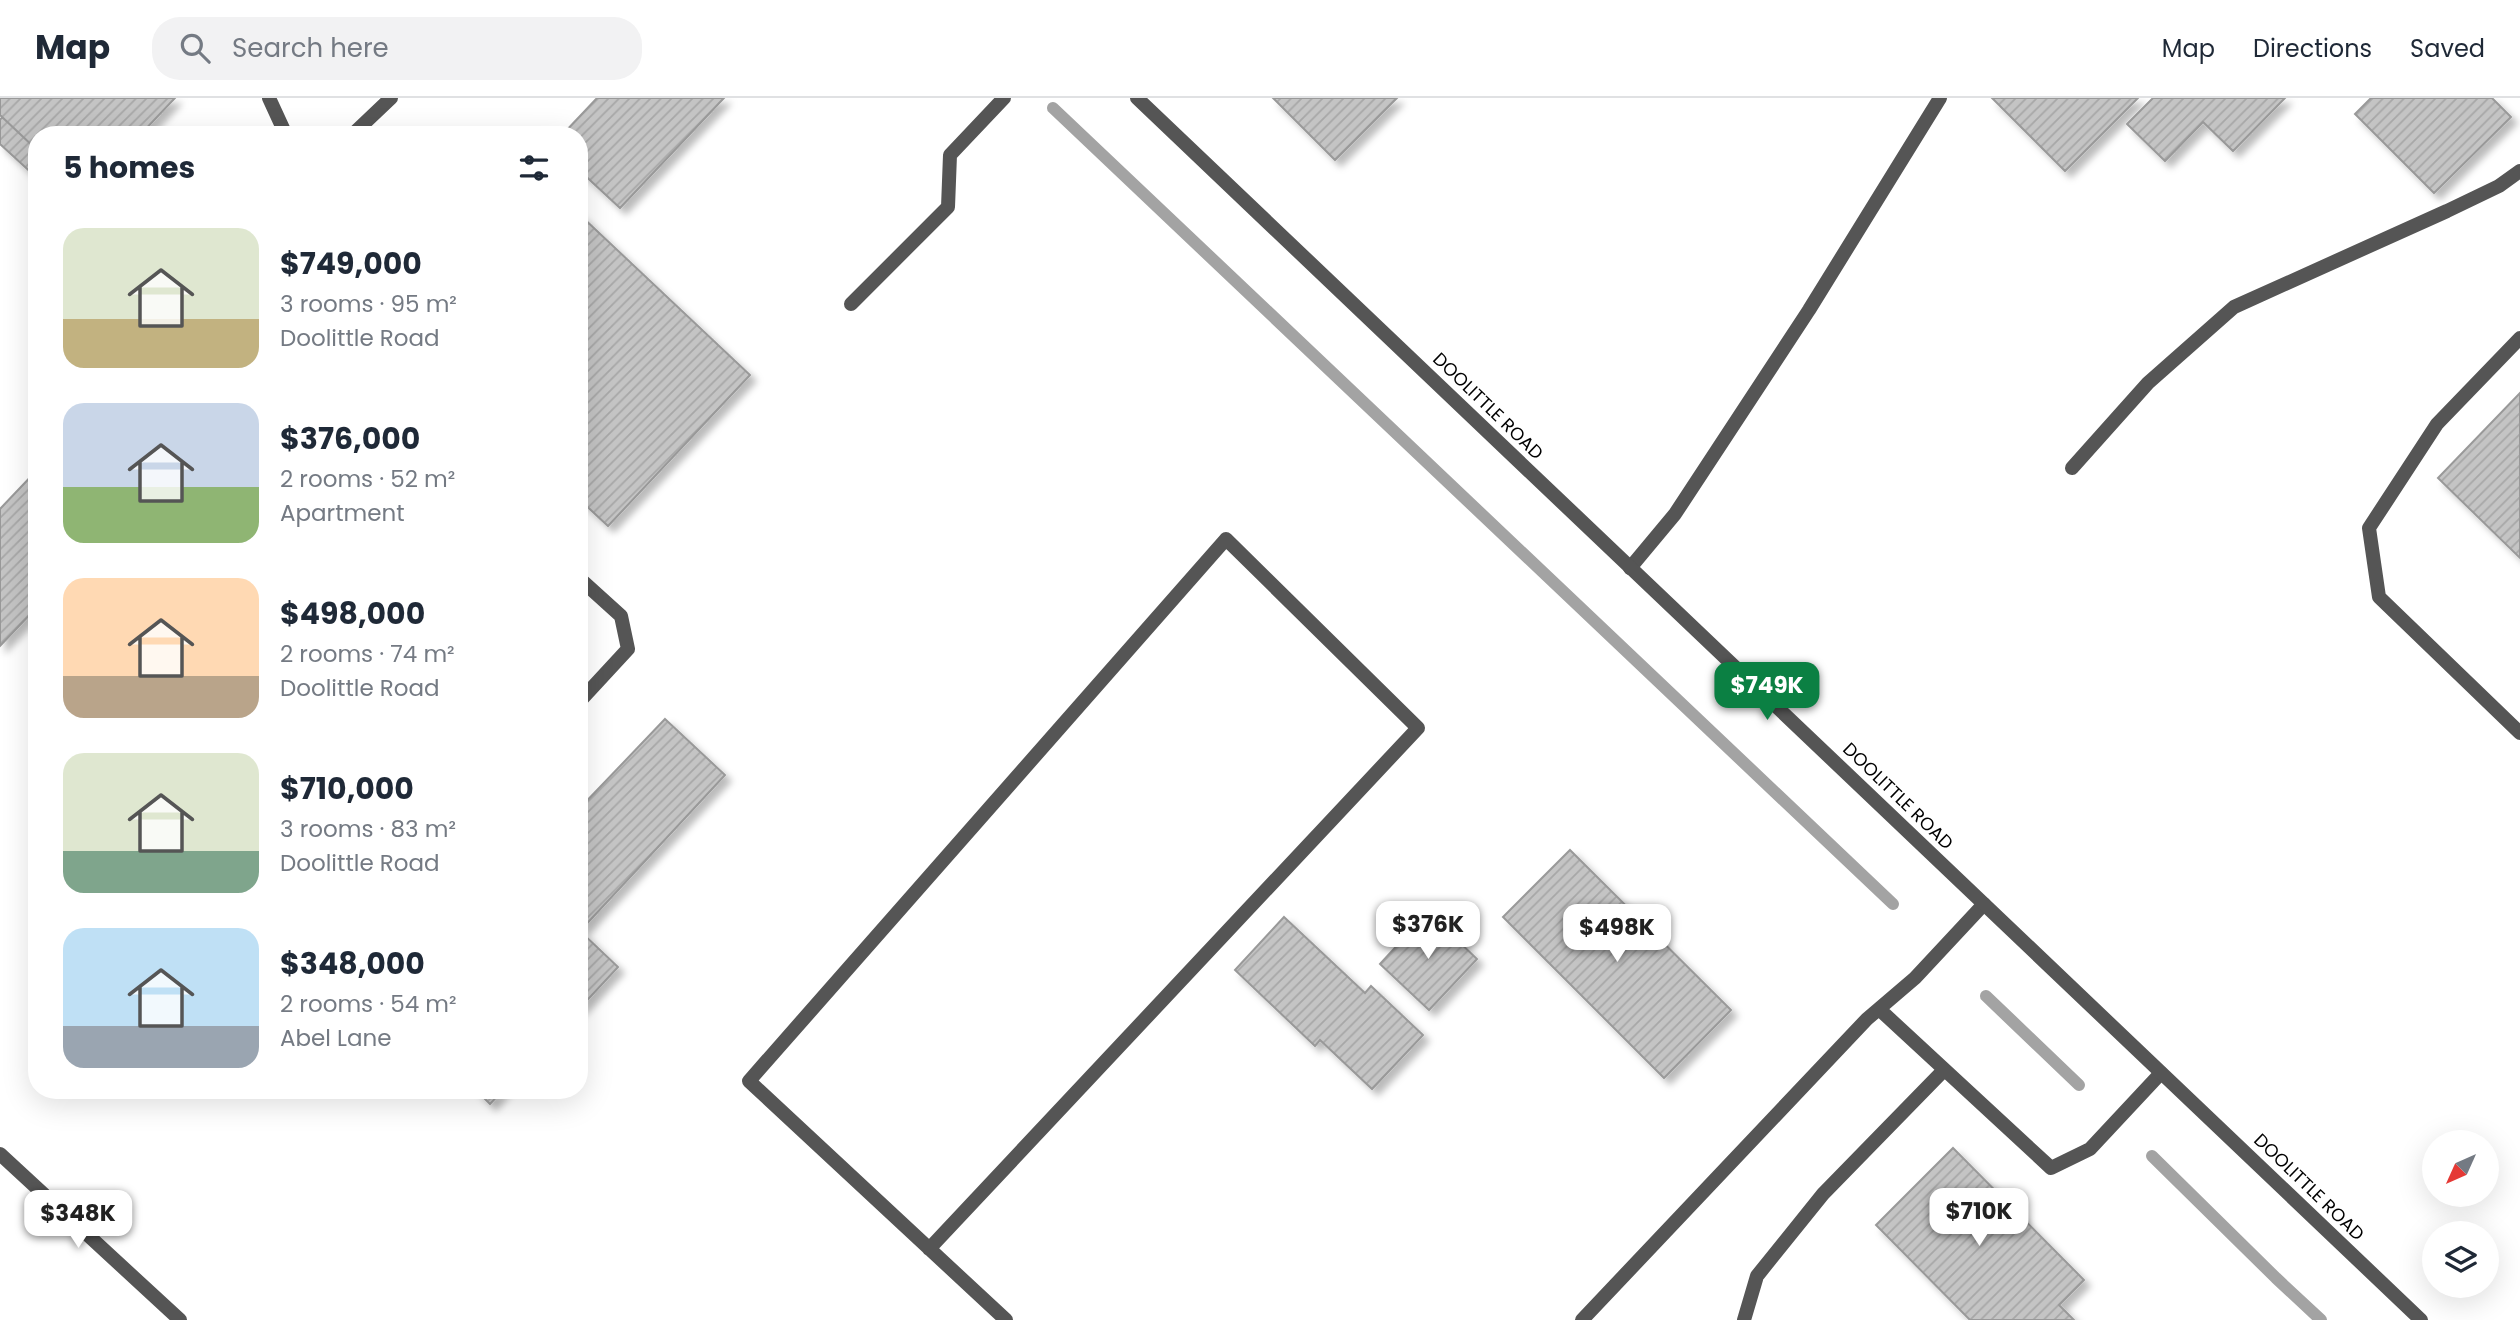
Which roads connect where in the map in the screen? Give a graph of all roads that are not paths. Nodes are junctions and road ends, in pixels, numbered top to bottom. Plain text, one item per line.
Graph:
1 (269, 98) edge
2 (391, 98) edge
3 (1004, 98) edge
4 (1137, 98) edge
5 (1940, 98) edge
6 (282, 126) edge
7 (361, 126) edge
8 (2520, 171) edge
9 (851, 304) dead end
10 (2520, 338) edge
11 (2072, 468) dead end
12 (1630, 568) junction
13 (588, 586) edge
14 (588, 692) edge
15 (2520, 733) edge
16 (1984, 904) junction
17 (1879, 1009) junction
18 (1944, 1070) junction
19 (2161, 1073) junction
20 (0, 1154) edge
21 (929, 1249) junction
22 (180, 1320) edge
23 (1006, 1320) edge
24 (1582, 1320) edge
25 (1744, 1320) edge
26 (2421, 1320) edge

1 - 6 street
2 - 7 street
3 - 9 street
4 - 12 street, DOOLITTLE ROAD
5 - 12 street
8 - 11 street
10 - 15 street
12 - 16 street, DOOLITTLE ROAD
13 - 14 street
16 - 17 street
16 - 19 street, DOOLITTLE ROAD
17 - 18 street
17 - 24 street
18 - 19 street
18 - 25 street
19 - 26 street, DOOLITTLE ROAD
20 - 22 street
21 - 21 street
21 - 23 street

